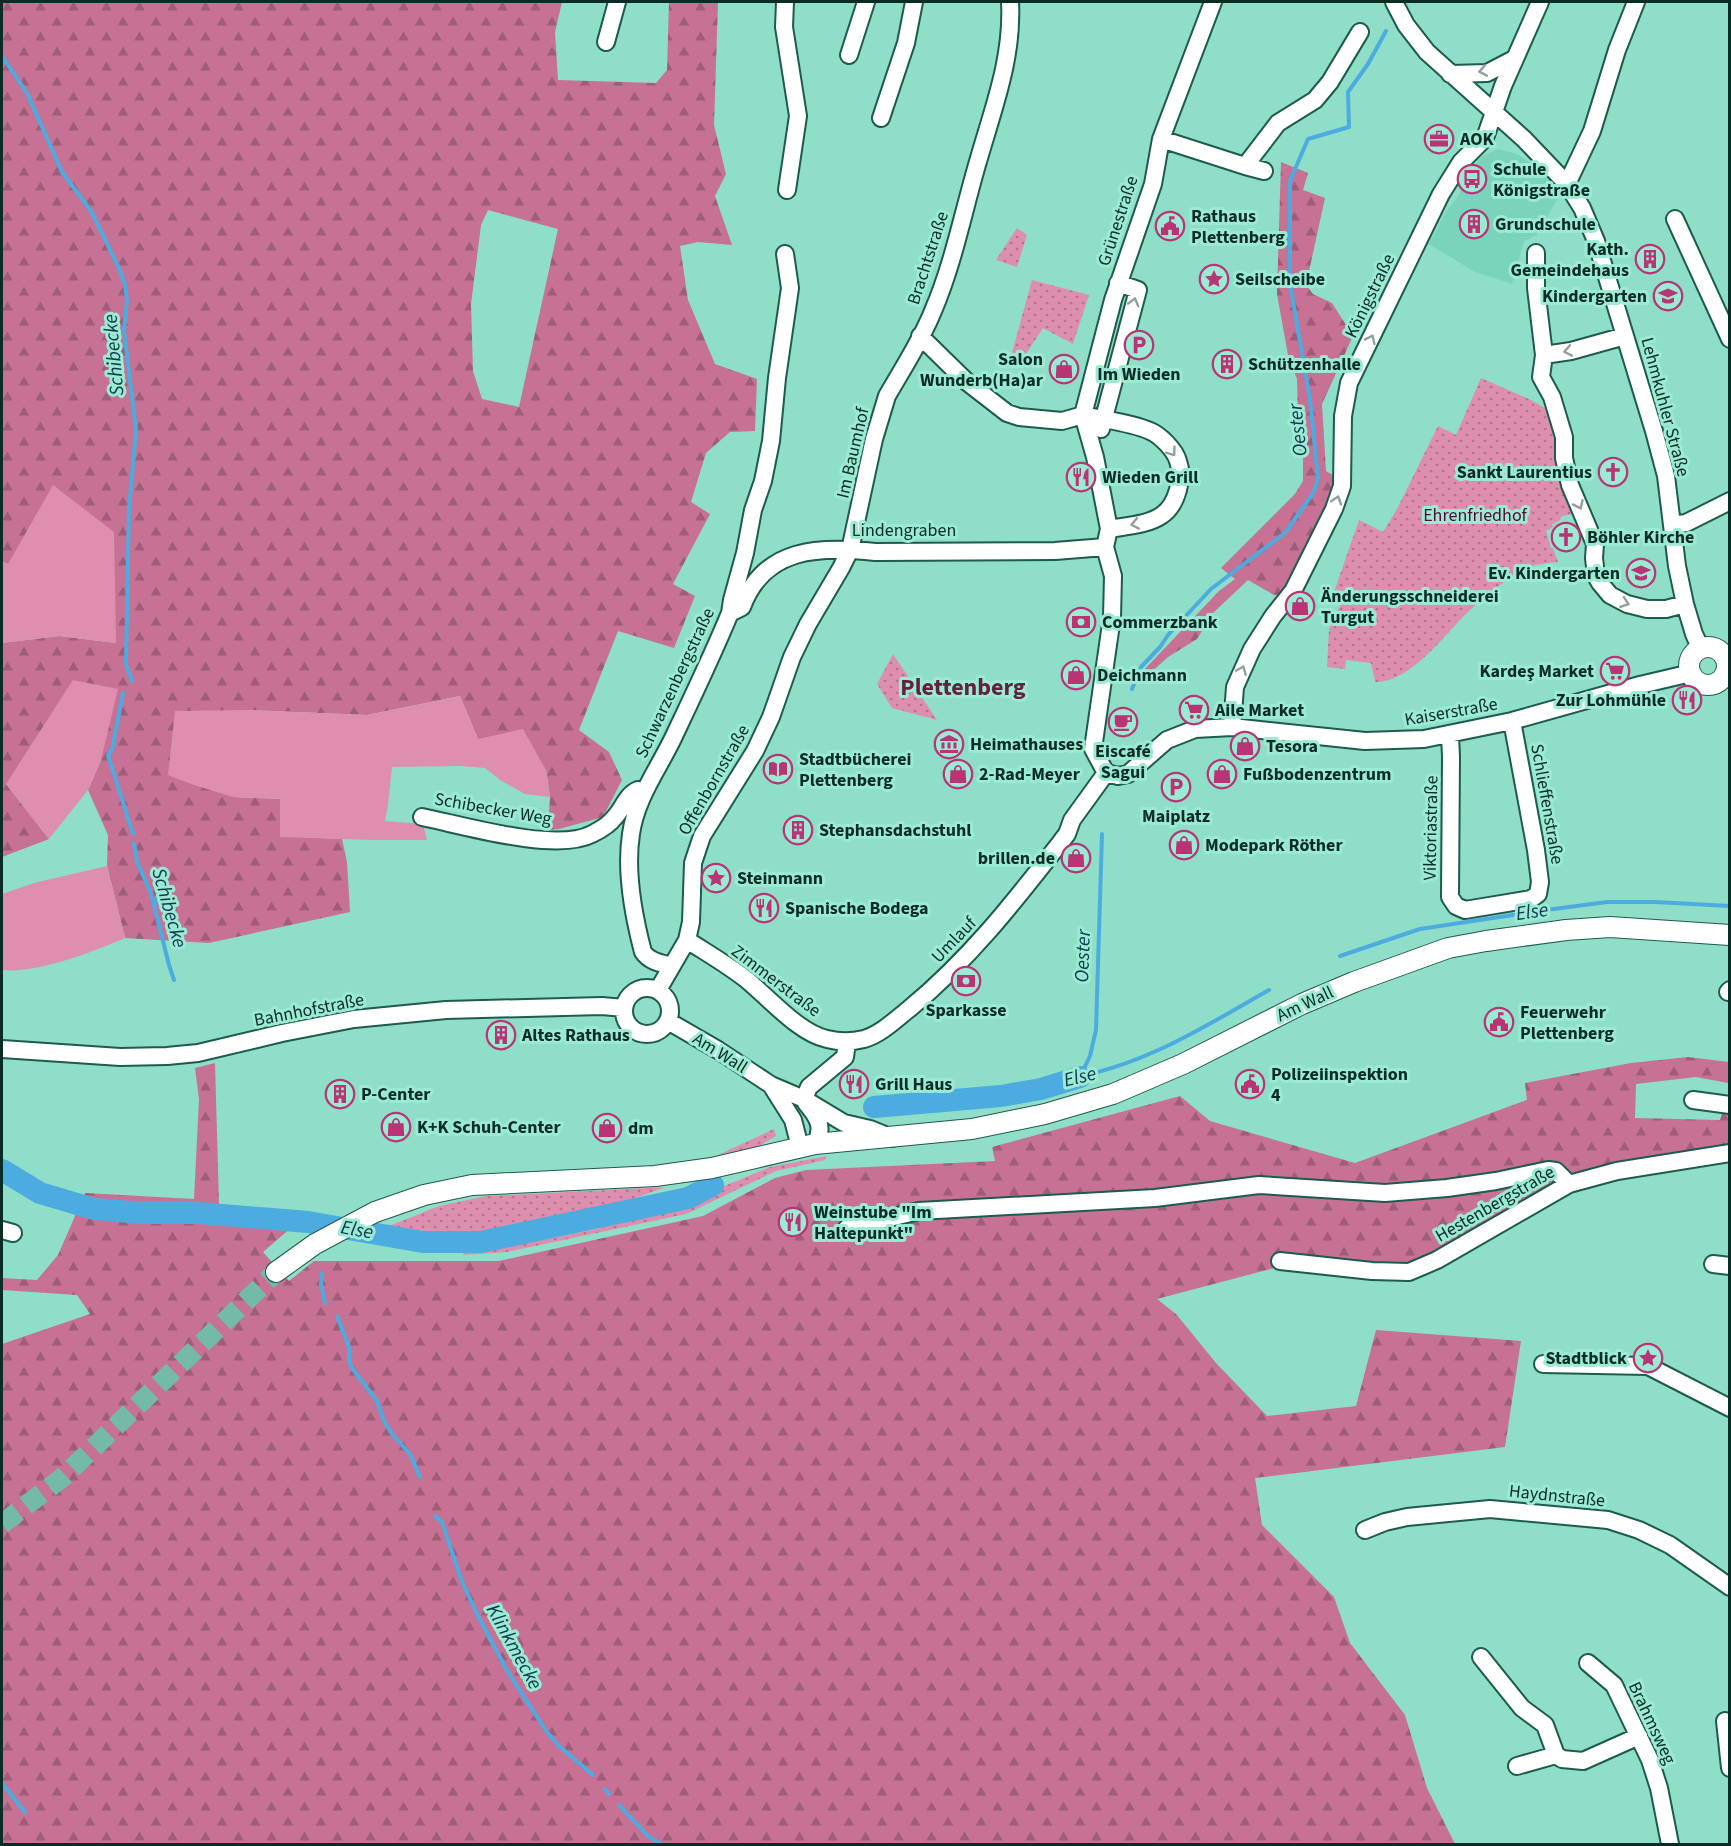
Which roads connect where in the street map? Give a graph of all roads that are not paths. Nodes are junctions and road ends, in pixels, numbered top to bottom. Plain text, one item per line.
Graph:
1 (617, 2) edge
2 (785, 2) edge
3 (866, 2) edge
4 (914, 2) edge
5 (1011, 2) edge
6 (1213, 2) edge
7 (1394, 2) edge
8 (1540, 2) edge
9 (1636, 2) edge
10 (1360, 32) dead end
11 (606, 42) dead end
12 (849, 55) dead end
13 (1514, 58) junction
14 (1450, 74) junction
15 (1495, 112) junction
16 (881, 118) dead end
17 (1161, 139) junction
18 (1245, 166) junction
19 (1264, 171) dead end
20 (1567, 184) junction
21 (788, 190) dead end
22 (1675, 219) dead end
23 (1536, 253) dead end
24 (785, 254) dead end
25 (1118, 283) junction
26 (920, 336) junction
27 (1625, 336) junction
28 (1730, 339) edge
29 (1544, 355) junction
30 (1083, 415) junction
31 (1103, 420) junction
32 (1095, 457) junction
33 (1730, 501) edge
34 (1672, 525) junction
35 (1109, 528) junction
36 (1105, 547) junction
37 (850, 549) junction
38 (1685, 604) junction
39 (730, 613) junction
40 (1701, 649) junction
41 (1726, 652) edge
42 (1691, 673) junction
43 (1725, 687) edge
44 (1512, 721) junction
45 (1232, 727) junction
46 (1449, 735) junction
47 (1107, 773) junction
48 (644, 792) junction
49 (422, 817) dead end
50 (1538, 894) joint
51 (1730, 935) edge
52 (687, 940) junction
53 (672, 966) junction
54 (658, 990) junction
55 (624, 1008) junction
56 (668, 1021) junction
57 (847, 1042) junction
58 (2, 1049) edge
59 (771, 1085) junction
60 (804, 1100) junction
61 (1693, 1100) dead end
62 (1730, 1106) edge
63 (893, 1138) junction
64 (807, 1145) junction
65 (1730, 1153) edge
66 (1569, 1184) junction
67 (847, 1228) dead end
68 (1280, 1261) dead end
69 (276, 1272) tunnel mouth
70 (1543, 1364) dead end
71 (1730, 1408) edge
72 (1365, 1530) dead end
73 (1730, 1587) edge
74 (1480, 1657) dead end
75 (1588, 1663) dead end
76 (1725, 1721) dead end
77 (1639, 1736) junction
78 (1556, 1755) junction
79 (1517, 1766) dead end
80 (1730, 1768) edge
81 (1668, 1844) edge

1 - 11 street
2 - 21 street
3 - 12 street
4 - 16 street
5 - 26 street, Brachtstraße
6 - 17 street, Grünestraße
7 - 14 street, Lehmkuhler Straße
8 - 13 street, Königstraße
9 - 20 street
10 - 18 street
13 -> 14 street
13 - 15 street, Königstraße
14 - 15 street, Lehmkuhler Straße
15 - 20 street, Lehmkuhler Straße
45 -> 15 street, Königstraße
17 - 18 street
17 - 25 street, Grünestraße
18 - 19 street
20 - 27 street, Lehmkuhler Straße
22 - 28 street
23 - 29 street
24 - 39 street, Schwarzenbergstraße
25 - 30 street, Grünestraße
31 -> 25 street
26 - 30 street
26 - 37 street, Im Baumhof
27 -> 29 street
27 - 34 street, Lehmkuhler Straße
29 -> 38 street
30 - 31 street
30 - 32 street
31 - 32 street
31 -> 35 street
32 - 35 street
33 - 34 street
34 - 38 street, Lehmkuhler Straße
35 - 36 street
36 - 37 street, Lindengraben
36 - 47 street
37 - 39 street, Lindengraben
37 - 52 street, Offenbornstraße
38 - 40 street, Lehmkuhler Straße
39 - 48 street, Schwarzenbergstraße
40 - 41 main road
40 - 42 main road
41 - 43 main road
42 - 43 main road
42 - 44 street, Kaiserstraße
44 - 46 street, Kaiserstraße
44 - 50 street, Schlieffenstraße
45 - 46 street, Kaiserstraße
45 - 47 street, Kaiserstraße
46 - 50 street, Viktoriastraße
47 - 57 street, Umlauf
48 - 49 street, Schibecker Weg
48 - 53 street, Schwarzenbergstraße
51 - 63 main road, Am Wall
52 - 53 street
52 - 57 street, Zimmerstraße
53 - 54 street
54 - 55 street
54 - 56 street
55 - 56 street
55 - 58 street, Bahnhofstraße
56 - 59 street, Am Wall
57 - 60 street
59 - 60 street, Am Wall
59 - 64 street, Am Wall
60 - 63 street, Am Wall
60 - 64 street
61 - 62 street
63 - 64 main road, Am Wall
64 - 69 main road
65 - 66 street, Hestenbergstraße
66 - 67 street
66 - 68 street, Hestenbergstraße
70 - 71 street
72 - 73 street, Haydnstraße
74 - 78 street
75 - 77 street, Brahmsweg
76 - 80 street
77 - 78 street
77 - 81 street, Brahmsweg
78 - 79 street

